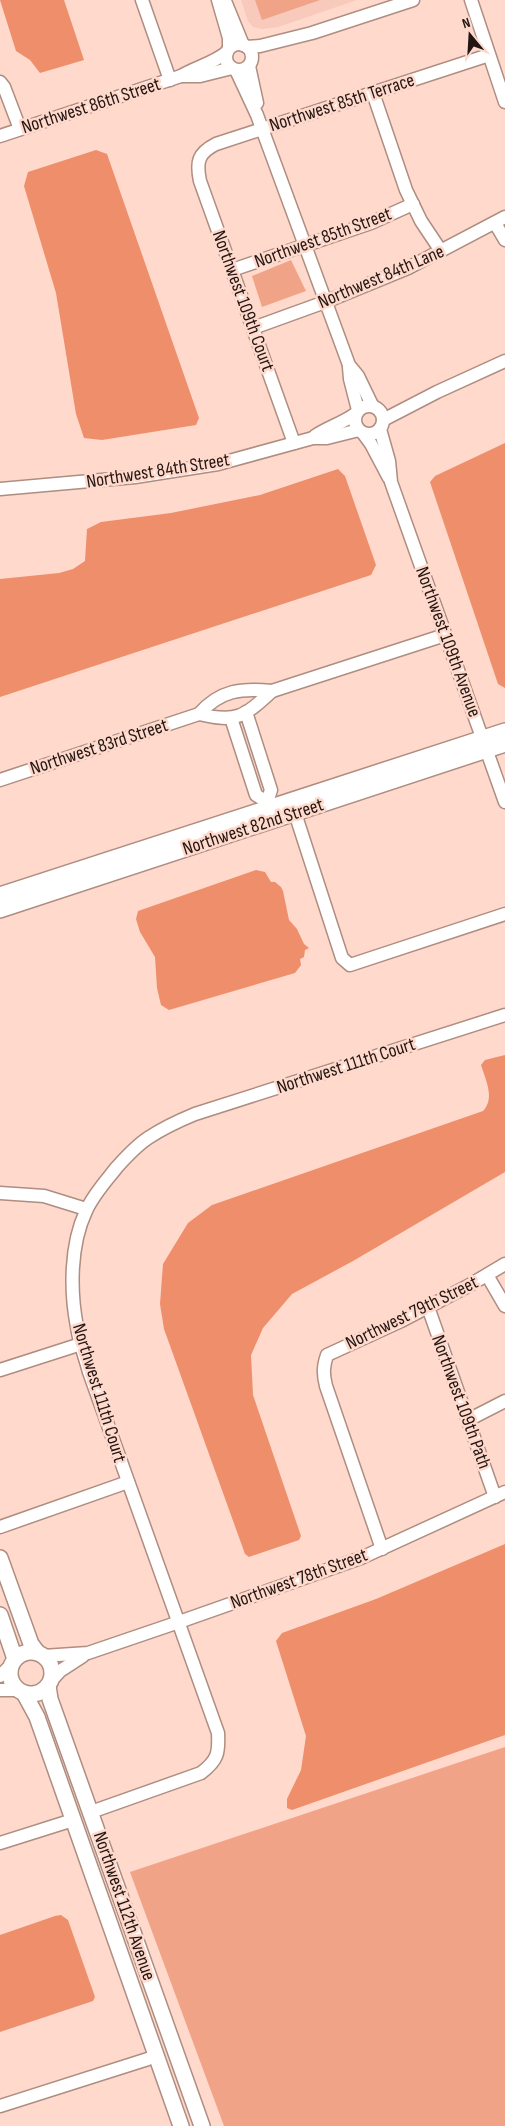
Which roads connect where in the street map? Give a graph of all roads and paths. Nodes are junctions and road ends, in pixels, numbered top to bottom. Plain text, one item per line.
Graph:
1 (142, 0) edge
2 (218, 0) edge
3 (225, 0) edge
4 (413, 0) edge
5 (471, 0) edge
6 (312, 33) junction
7 (245, 46) junction
8 (228, 50) junction
9 (489, 55) junction
10 (250, 64) junction
11 (234, 69) junction
12 (176, 78) junction
13 (0, 82) edge
14 (373, 93) junction
15 (505, 102) edge
16 (257, 115) junction
17 (20, 129) junction
18 (262, 129) junction
19 (0, 136) edge
20 (200, 158) joint
21 (413, 204) junction
22 (500, 220) edge
23 (505, 240) edge
24 (305, 246) junction
25 (441, 252) junction
26 (232, 270) junction
27 (325, 302) junction
28 (253, 328) junction
29 (505, 361) edge
30 (349, 365) junction
31 (437, 392) junction
32 (374, 406) junction
33 (357, 412) junction
34 (381, 425) junction
35 (361, 432) junction
36 (313, 438) junction
37 (294, 443) junction
38 (391, 482) junction
39 (0, 489) edge
40 (445, 635) junction
41 (272, 691) junction
42 (246, 712) junction
43 (199, 714) junction
44 (231, 718) junction
45 (505, 731) edge
46 (484, 744) junction
47 (505, 744) edge
48 (0, 780) edge
49 (505, 802) edge
50 (270, 810) junction
51 (295, 813) junction
52 (0, 895) edge
53 (0, 910) edge
54 (505, 914) edge
55 (505, 1015) edge
56 (0, 1193) edge
57 (86, 1209) junction
58 (505, 1264) edge
59 (487, 1275) junction
60 (505, 1306) edge
61 (428, 1307) junction
62 (81, 1344) junction
63 (0, 1370) edge
64 (505, 1401) edge
65 (468, 1420) junction
66 (128, 1482) junction
67 (500, 1495) edge
68 (0, 1527) edge
69 (382, 1549) junction
70 (0, 1558) edge
71 (0, 1615) edge
72 (179, 1622) junction
73 (88, 1653) junction
74 (40, 1654) junction
75 (9, 1667) edge
76 (49, 1683) junction
77 (0, 1690) edge
78 (22, 1691) junction
79 (91, 1812) junction
80 (73, 1820) junction
81 (0, 1843) edge
82 (170, 2034) junction
83 (156, 2055) junction
84 (0, 2106) edge
85 (181, 2126) edge
86 (202, 2126) edge

1 - 12 street
2 - 8 street
3 - 7 street
4 - 6 street
5 - 9 street
6 - 7 street
6 - 10 street
7 - 8 street
7 - 10 street
8 - 11 street
8 - 12 street, Northwest 86th Street
9 - 14 street, Northwest 85th Terrace
9 - 15 street
10 - 11 street
10 - 16 street
11 - 12 street, Northwest 86th Street
11 - 16 street
12 - 17 street, Northwest 86th Street
13 - 17 street
14 - 18 street, Northwest 85th Terrace
14 - 21 street
16 - 18 street
17 - 19 street, Northwest 86th Street
18 - 20 street, Northwest 85th Terrace
18 - 24 street
20 - 26 street, Northwest 109th Court
21 - 24 street, Northwest 85th Street
21 - 25 street
22 - 23 street
22 - 25 street, Northwest 84th Lane
24 - 26 street, Northwest 85th Street
24 - 27 street
25 - 27 street, Northwest 84th Lane
26 - 28 street, Northwest 109th Court
27 - 28 street, Northwest 84th Lane
27 - 30 street
28 - 37 street, Northwest 109th Court
29 - 31 street
30 - 32 street
30 - 33 street
31 - 32 street
31 - 34 street
32 - 33 street
32 - 34 street
33 - 35 street
33 - 36 street, Northwest 84th Street
34 - 35 street
34 - 38 street, Northwest 109th Avenue
35 - 36 street, Northwest 84th Street
35 - 38 street, Northwest 109th Avenue
36 - 37 street, Northwest 84th Street
37 - 39 street, Northwest 84th Street
38 - 40 street, Northwest 109th Avenue
40 - 41 street, Northwest 83rd Street
40 - 46 street, Northwest 109th Avenue
41 - 42 street, Northwest 83rd Street
41 - 43 street, Northwest 83rd Street
42 - 44 street, Northwest 83rd Street
42 - 50 street
43 - 44 street, Northwest 83rd Street
43 - 48 street, Northwest 83rd Street
44 - 50 street
45 - 46 street, Northwest 82nd Street
46 - 47 street, Northwest 82nd Street
46 - 49 street, Northwest 109th Avenue
46 - 50 street, Northwest 82nd Street
46 - 51 street, Northwest 82nd Street
50 - 51 street, Northwest 82nd Street
50 - 52 street, Northwest 82nd Street
50 - 53 street, Northwest 82nd Street
51 - 54 street
55 - 57 street, Northwest 111th Court
56 - 57 street
57 - 62 street, Northwest 111th Court
58 - 59 street, Northwest 79th Street
59 - 60 street
59 - 61 street, Northwest 79th Street
61 - 65 street, Northwest 109th Path
61 - 69 street, Northwest 79th Street
62 - 63 street
62 - 66 street, Northwest 111th Court
64 - 65 street
65 - 67 street, Northwest 109th Path
66 - 68 street
66 - 72 street, Northwest 111th Court
67 - 69 street, Northwest 78th Street
69 - 72 street, Northwest 78th Street
70 - 74 street
71 - 75 street
72 - 73 street, Northwest 78th Street
72 - 79 street, Northwest 111th Court
73 - 74 street, Northwest 78th Street
73 - 76 street, Northwest 78th Street
74 - 75 street
74 - 76 street
75 - 78 street
76 - 78 street
76 - 79 street, Northwest 112th Avenue
77 - 78 street
78 - 80 street, Northwest 112th Avenue
79 - 82 street, Northwest 112th Avenue
80 - 81 street
80 - 83 street, Northwest 112th Avenue
82 - 83 street
82 - 86 street, Northwest 112th Avenue
83 - 84 street
83 - 85 street, Northwest 112th Avenue

